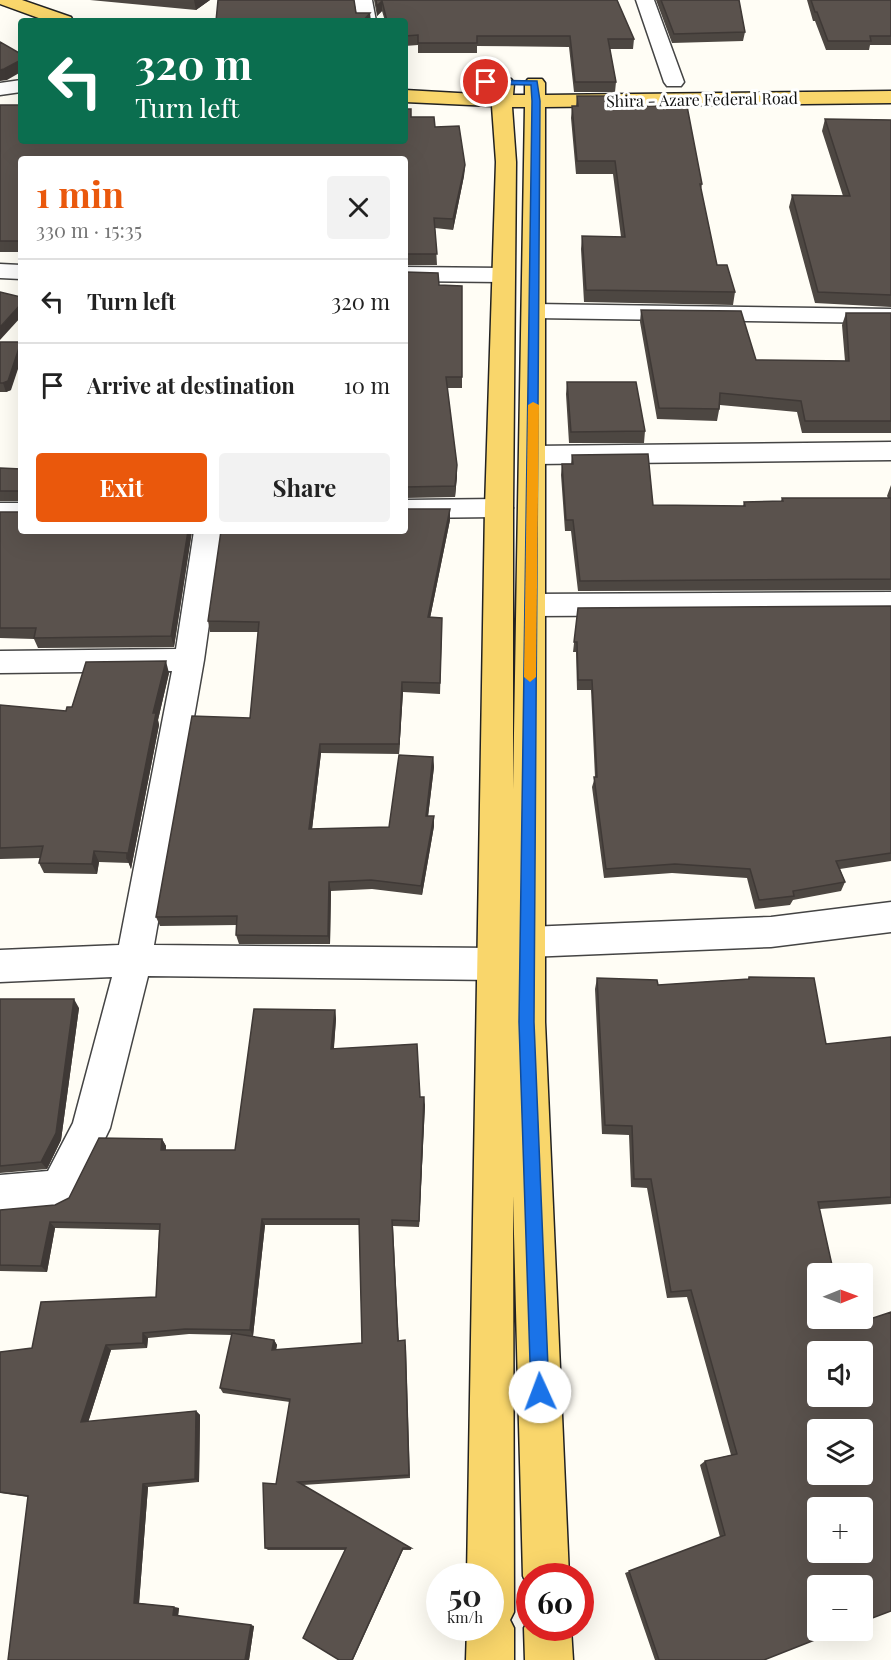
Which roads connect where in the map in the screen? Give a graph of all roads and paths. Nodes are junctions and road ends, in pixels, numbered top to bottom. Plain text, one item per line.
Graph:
1 (5, 0) edge
2 (363, 0) edge
3 (645, 0) edge
4 (56, 18) edge
5 (366, 18) edge
6 (408, 77) edge
7 (891, 80) edge
8 (674, 82) junction
9 (18, 86) edge
10 (0, 89) edge
11 (503, 92) junction
12 (412, 97) edge
13 (891, 97) edge
14 (612, 100) junction
15 (467, 118) dead end
16 (530, 122) junction
17 (0, 272) edge
18 (18, 272) edge
19 (408, 274) edge
20 (502, 275) junction
21 (534, 311) junction
22 (891, 316) edge
23 (891, 451) edge
24 (533, 455) junction
25 (499, 508) junction
26 (408, 509) edge
27 (0, 512) edge
28 (18, 512) edge
29 (208, 534) edge
30 (891, 603) edge
31 (531, 605) junction
32 (189, 660) junction
33 (0, 662) edge
34 (891, 918) edge
35 (528, 942) junction
36 (134, 960) junction
37 (496, 964) junction
38 (0, 966) edge
39 (0, 1195) edge
40 (490, 1563) edge
41 (546, 1563) edge
42 (490, 1641) edge
43 (548, 1641) edge
44 (490, 1660) edge
45 (549, 1660) edge

1 - 4 main road
2 - 5 street
3 - 8 street
6 - 11 main road, Shira - Azare Federal Road
7 - 8 main road, Shira - Azare Federal Road
8 - 16 main road, Shira - Azare Federal Road
9 - 10 street
11 - 12 main road, Shira - Azare Federal Road
11 - 16 main road
11 - 16 main road, Shira - Azare Federal Road
12 - 15 main road
13 - 14 main road, Shira - Azare Federal Road
14 - 16 main road, Shira - Azare Federal Road
14 - 16 main road
16 - 20 main road
16 - 21 main road
17 - 18 street
19 - 20 street
20 - 25 main road
21 - 22 street
21 - 24 main road
23 - 24 street
24 - 31 main road
25 - 26 street
25 - 37 main road
27 - 28 street
29 - 32 street
30 - 31 street
31 - 35 main road
32 - 33 street
32 - 36 street
34 - 35 street
35 - 41 main road
36 - 37 street
36 - 38 street
36 - 39 street
37 - 40 main road
42 - 44 main road
43 - 45 main road

